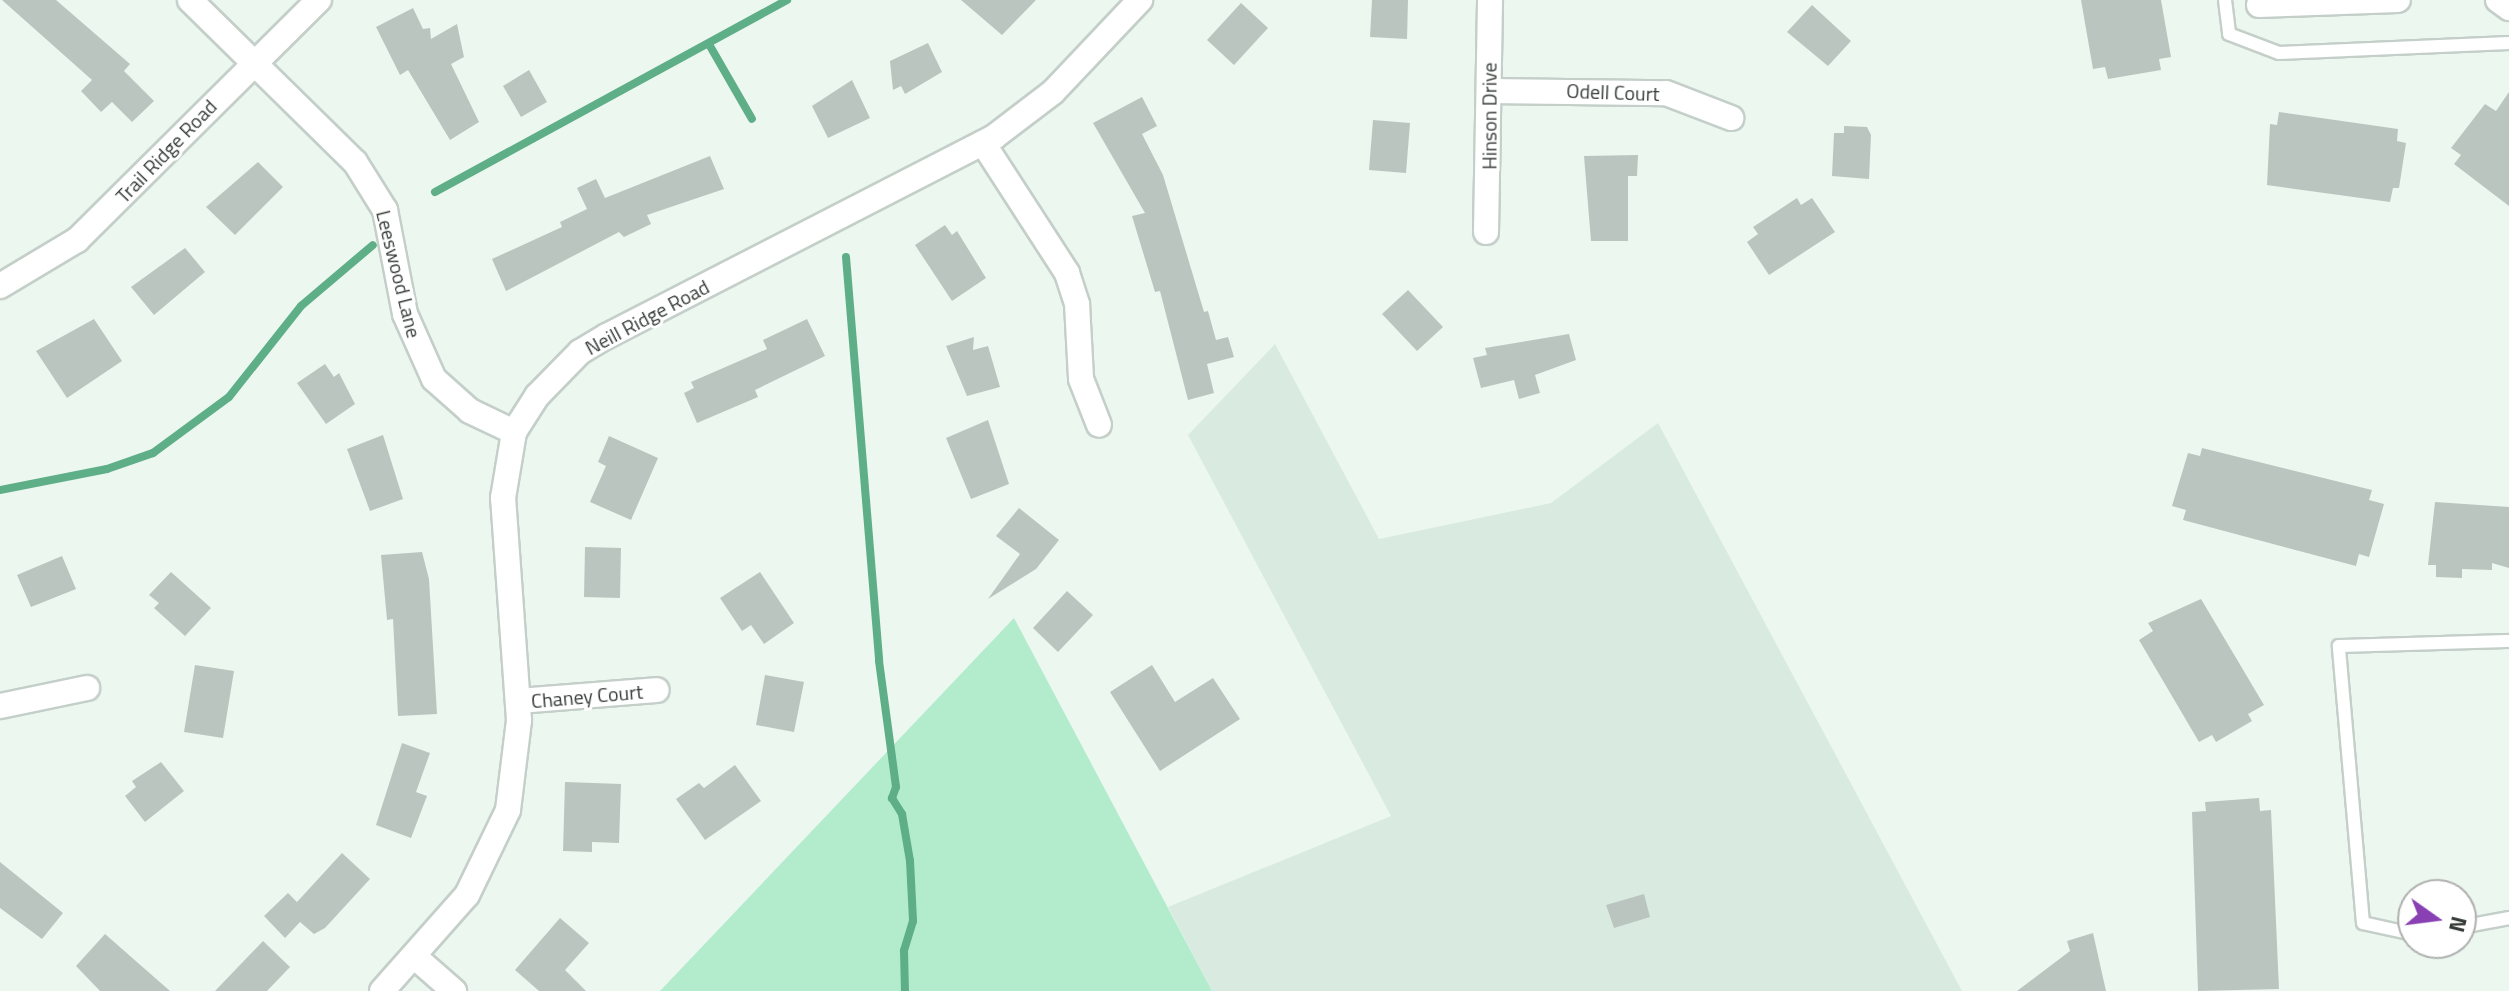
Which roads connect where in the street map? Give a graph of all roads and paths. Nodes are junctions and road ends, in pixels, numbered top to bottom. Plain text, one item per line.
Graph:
1 (190, 0) edge
2 (319, 0) edge
3 (1140, 0) edge
4 (1490, 0) edge
5 (2225, 0) edge
6 (2398, 0) edge
7 (2498, 0) edge
8 (2259, 5) dead end
9 (2509, 8) edge
10 (2509, 43) edge
11 (253, 61) junction
12 (1490, 91) junction
13 (1731, 118) dead end
14 (983, 143) junction
15 (1486, 232) dead end
16 (0, 286) edge
17 (1099, 425) dead end
18 (514, 432) junction
19 (2509, 641) edge
20 (87, 688) dead end
21 (657, 690) dead end
22 (518, 701) junction
23 (0, 706) edge
24 (2509, 918) edge
25 (2477, 924) edge
26 (2397, 930) edge
27 (415, 957) junction
28 (382, 991) edge
29 (454, 991) edge

1 - 11 street, Leeswood Lane
2 - 11 street, Trail Ridge Road
3 - 14 street, Neill Ridge Road
4 - 12 street, Hinson Drive
5 - 10 lane
6 - 8 street
7 - 9 street
11 - 16 street, Trail Ridge Road
11 - 18 street, Leeswood Lane
12 - 13 street, Odell Court
12 - 15 street, Hinson Drive
14 - 17 street
14 - 18 street, Neill Ridge Road
18 - 22 street, Neill Ridge Road
19 - 26 lane
20 - 23 street
21 - 22 street, Chaney Court
22 - 27 street, Neill Ridge Road
24 - 25 lane
27 - 28 street, Neill Ridge Road
27 - 29 street

